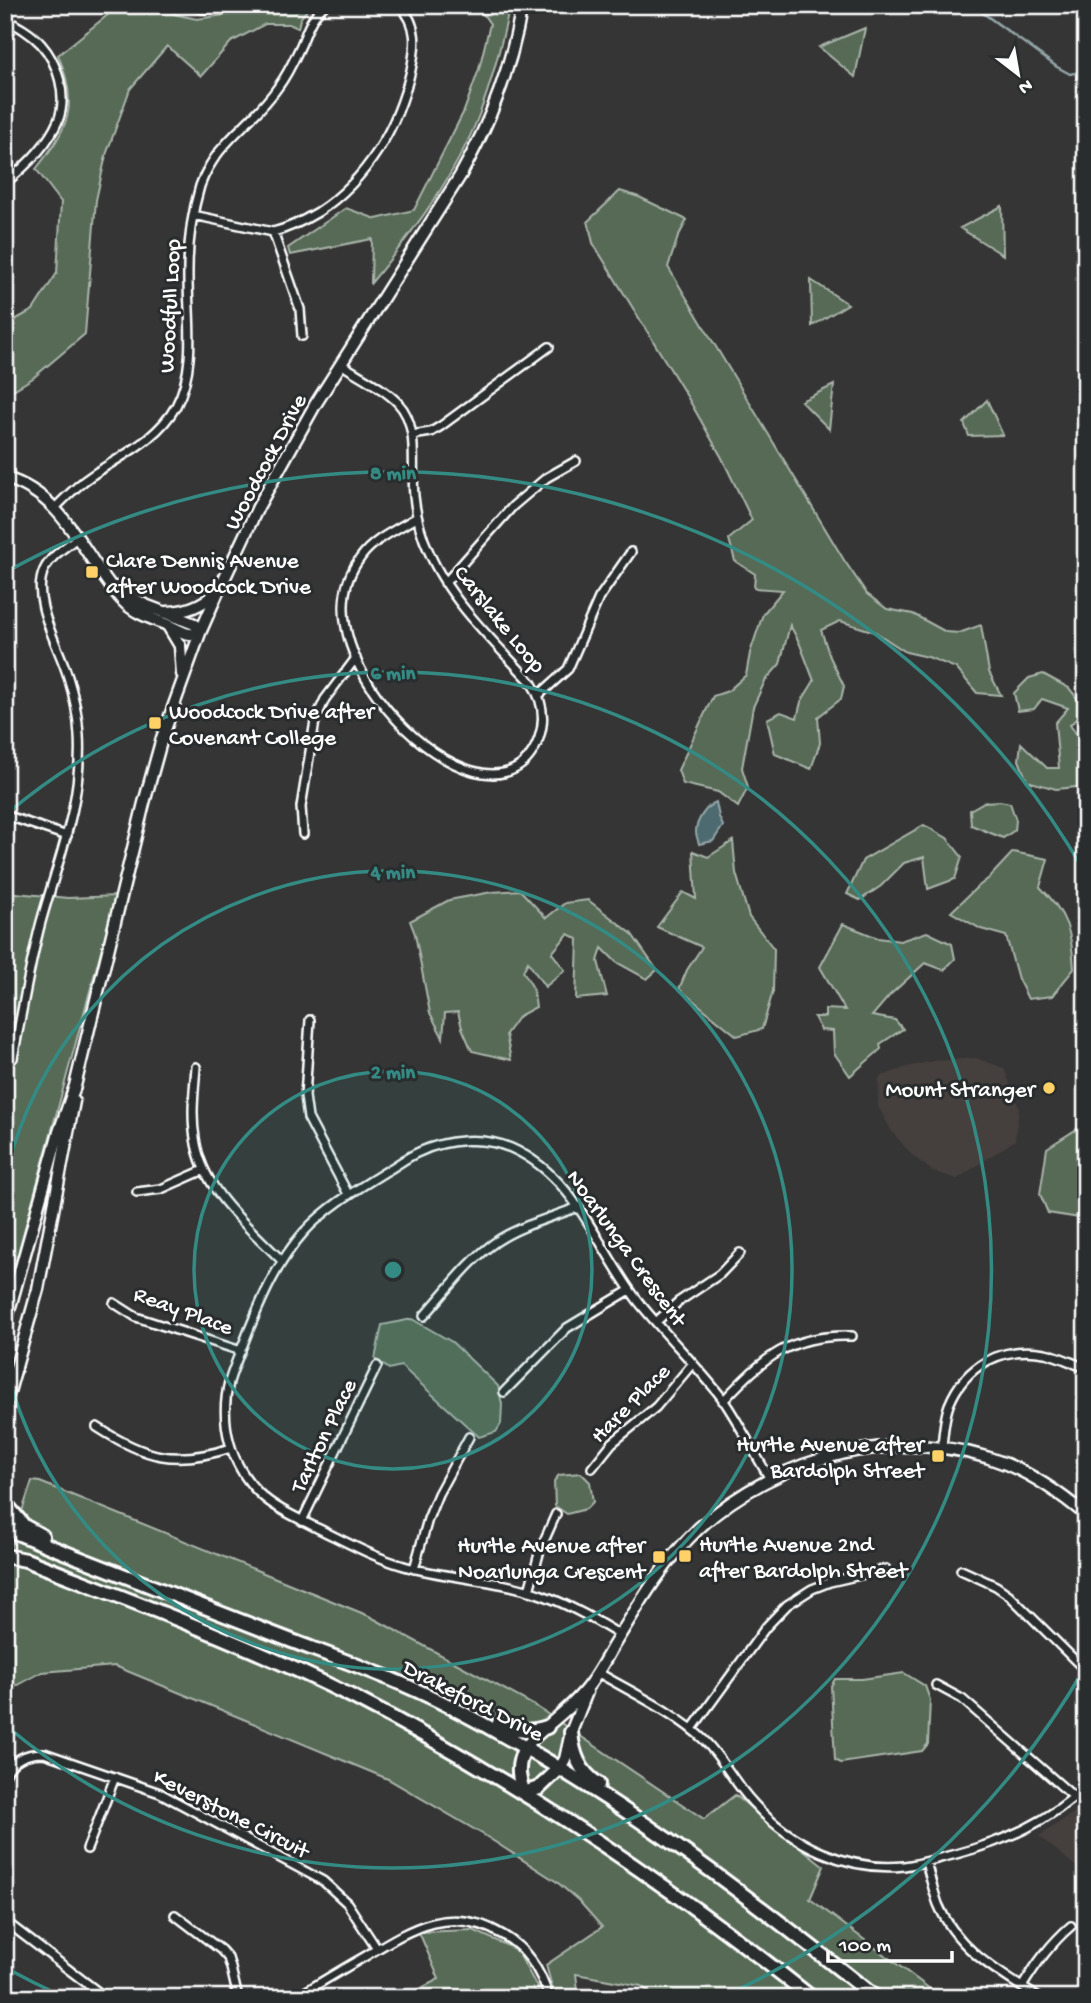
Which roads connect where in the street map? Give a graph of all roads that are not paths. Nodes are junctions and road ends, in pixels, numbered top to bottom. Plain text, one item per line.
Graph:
1 (183, 5) edge
2 (224, 5) edge
3 (326, 5) edge
4 (399, 5) edge
5 (522, 5) edge
6 (5, 19) edge
7 (5, 183) edge
8 (193, 215) junction
9 (273, 232) junction
10 (302, 336) dead end
11 (549, 347) dead end
12 (341, 364) junction
13 (412, 435) junction
14 (576, 461) dead end
15 (5, 478) edge
16 (55, 508) junction
17 (417, 517) junction
18 (78, 537) junction
19 (631, 552) dead end
20 (445, 583) junction
21 (111, 585) junction
22 (218, 592) junction
23 (163, 612) junction
24 (168, 625) junction
25 (200, 634) junction
26 (356, 658) junction
27 (182, 683) junction
28 (539, 695) junction
29 (5, 815) edge
30 (303, 834) dead end
31 (66, 836) junction
32 (310, 1020) dead end
33 (13, 1058) dead end
34 (196, 1067) dead end
35 (75, 1086) junction
36 (204, 1170) junction
37 (137, 1192) dead end
38 (348, 1194) junction
39 (578, 1208) junction
40 (740, 1253) dead end
41 (282, 1261) junction
42 (630, 1290) junction
43 (114, 1303) dead end
44 (424, 1316) dead end
45 (656, 1322) junction
46 (5, 1325) edge
47 (852, 1336) dead end
48 (241, 1351) junction
49 (693, 1363) junction
50 (377, 1366) dead end
51 (1086, 1368) edge
52 (504, 1392) dead end
53 (723, 1401) junction
54 (5, 1406) edge
55 (97, 1427) dead end
56 (469, 1437) dead end
57 (230, 1448) junction
58 (942, 1448) junction
59 (592, 1468) dead end
60 (770, 1479) junction
61 (5, 1503) edge
62 (556, 1514) dead end
63 (1086, 1515) edge
64 (302, 1521) junction
65 (5, 1527) edge
66 (61, 1551) junction
67 (5, 1556) edge
68 (414, 1569) junction
69 (886, 1569) dead end
70 (961, 1570) dead end
71 (529, 1591) junction
72 (620, 1635) junction
73 (1086, 1671) edge
74 (597, 1672) junction
75 (590, 1685) junction
76 (936, 1685) dead end
77 (446, 1704) junction
78 (547, 1727) junction
79 (692, 1729) junction
80 (571, 1732) junction
81 (526, 1747) junction
82 (560, 1768) junction
83 (5, 1775) edge
84 (115, 1777) junction
85 (1086, 1786) edge
86 (524, 1793) junction
87 (1074, 1797) junction
88 (638, 1818) junction
89 (87, 1849) dead end
90 (926, 1862) junction
91 (175, 1915) dead end
92 (5, 1921) edge
93 (1070, 1926) dead end
94 (377, 1949) junction
95 (1022, 1987) junction
96 (106, 1998) edge
97 (238, 1998) edge
98 (295, 1998) edge
99 (549, 1998) edge
100 (812, 1998) edge
101 (876, 1998) edge
102 (1039, 1998) edge

1 - 2 street
3 - 8 street, Woodfull Loop
4 - 9 street
5 - 12 main road, Woodcock Drive
6 - 7 street
8 - 9 street, Woodfull Loop
8 - 16 street, Woodfull Loop
9 - 10 street
11 - 13 street
12 - 13 street, Carslake Loop
12 - 22 main road, Woodcock Drive
13 - 17 street, Carslake Loop
14 - 20 street
15 - 16 main road
16 - 18 main road
17 - 20 street, Carslake Loop
17 - 26 street, Carslake Loop
18 - 21 main road
18 - 31 street
19 - 28 street
20 - 28 street, Carslake Loop
21 - 23 main road
21 - 24 main road
22 - 23 main road
22 - 25 main road, Woodcock Drive
23 - 25 main road
24 - 25 main road
24 - 27 main road
25 - 27 main road, Woodcock Drive
26 - 28 street, Carslake Loop
26 - 30 street
27 - 35 main road, Woodcock Drive
29 - 31 street
31 - 33 street
32 - 38 street
34 - 36 street
35 - 46 main road, Woodcock Drive
35 - 54 main road, Woodcock Drive
36 - 37 street
36 - 41 street
38 - 39 street, Noarlunga Crescent
38 - 41 street, Noarlunga Crescent
39 - 42 street, Noarlunga Crescent
39 - 44 street
40 - 45 street
41 - 48 street, Noarlunga Crescent
42 - 45 street, Noarlunga Crescent
42 - 52 street
43 - 48 street, Reay Place
45 - 49 street, Noarlunga Crescent
47 - 53 street
48 - 57 street, Noarlunga Crescent
49 - 53 street, Noarlunga Crescent
49 - 59 street, Hare Place
50 - 64 street, Tarlton Place
51 - 58 street
53 - 60 street, Noarlunga Crescent
55 - 57 street
56 - 68 street
57 - 64 street, Noarlunga Crescent
58 - 60 main road
58 - 63 main road
60 - 72 main road
61 - 66 highway
62 - 71 street
64 - 68 street, Noarlunga Crescent
65 - 66 highway, Drakeford Drive
66 - 77 highway, Drakeford Drive
67 - 86 highway
68 - 71 street, Noarlunga Crescent
69 - 79 street
70 - 73 street
71 - 72 street, Noarlunga Crescent
72 - 74 main road
74 - 75 main road
74 - 79 street
75 - 78 main road
75 - 80 main road
76 - 87 street
77 - 78 highway
77 - 81 highway, Drakeford Drive
78 - 81 main road
79 - 90 street
80 - 82 main road
80 - 88 highway
81 - 82 highway, Drakeford Drive
81 - 86 highway
82 - 86 highway
82 - 88 highway, Drakeford Drive
83 - 84 street, Keverstone Circuit
84 - 89 street
84 - 94 street, Keverstone Circuit
85 - 87 street
86 - 100 highway
87 - 90 street
88 - 101 highway, Drakeford Drive
90 - 95 street
91 - 97 street
92 - 96 street
93 - 95 street
94 - 98 street
94 - 99 street
95 - 102 street

